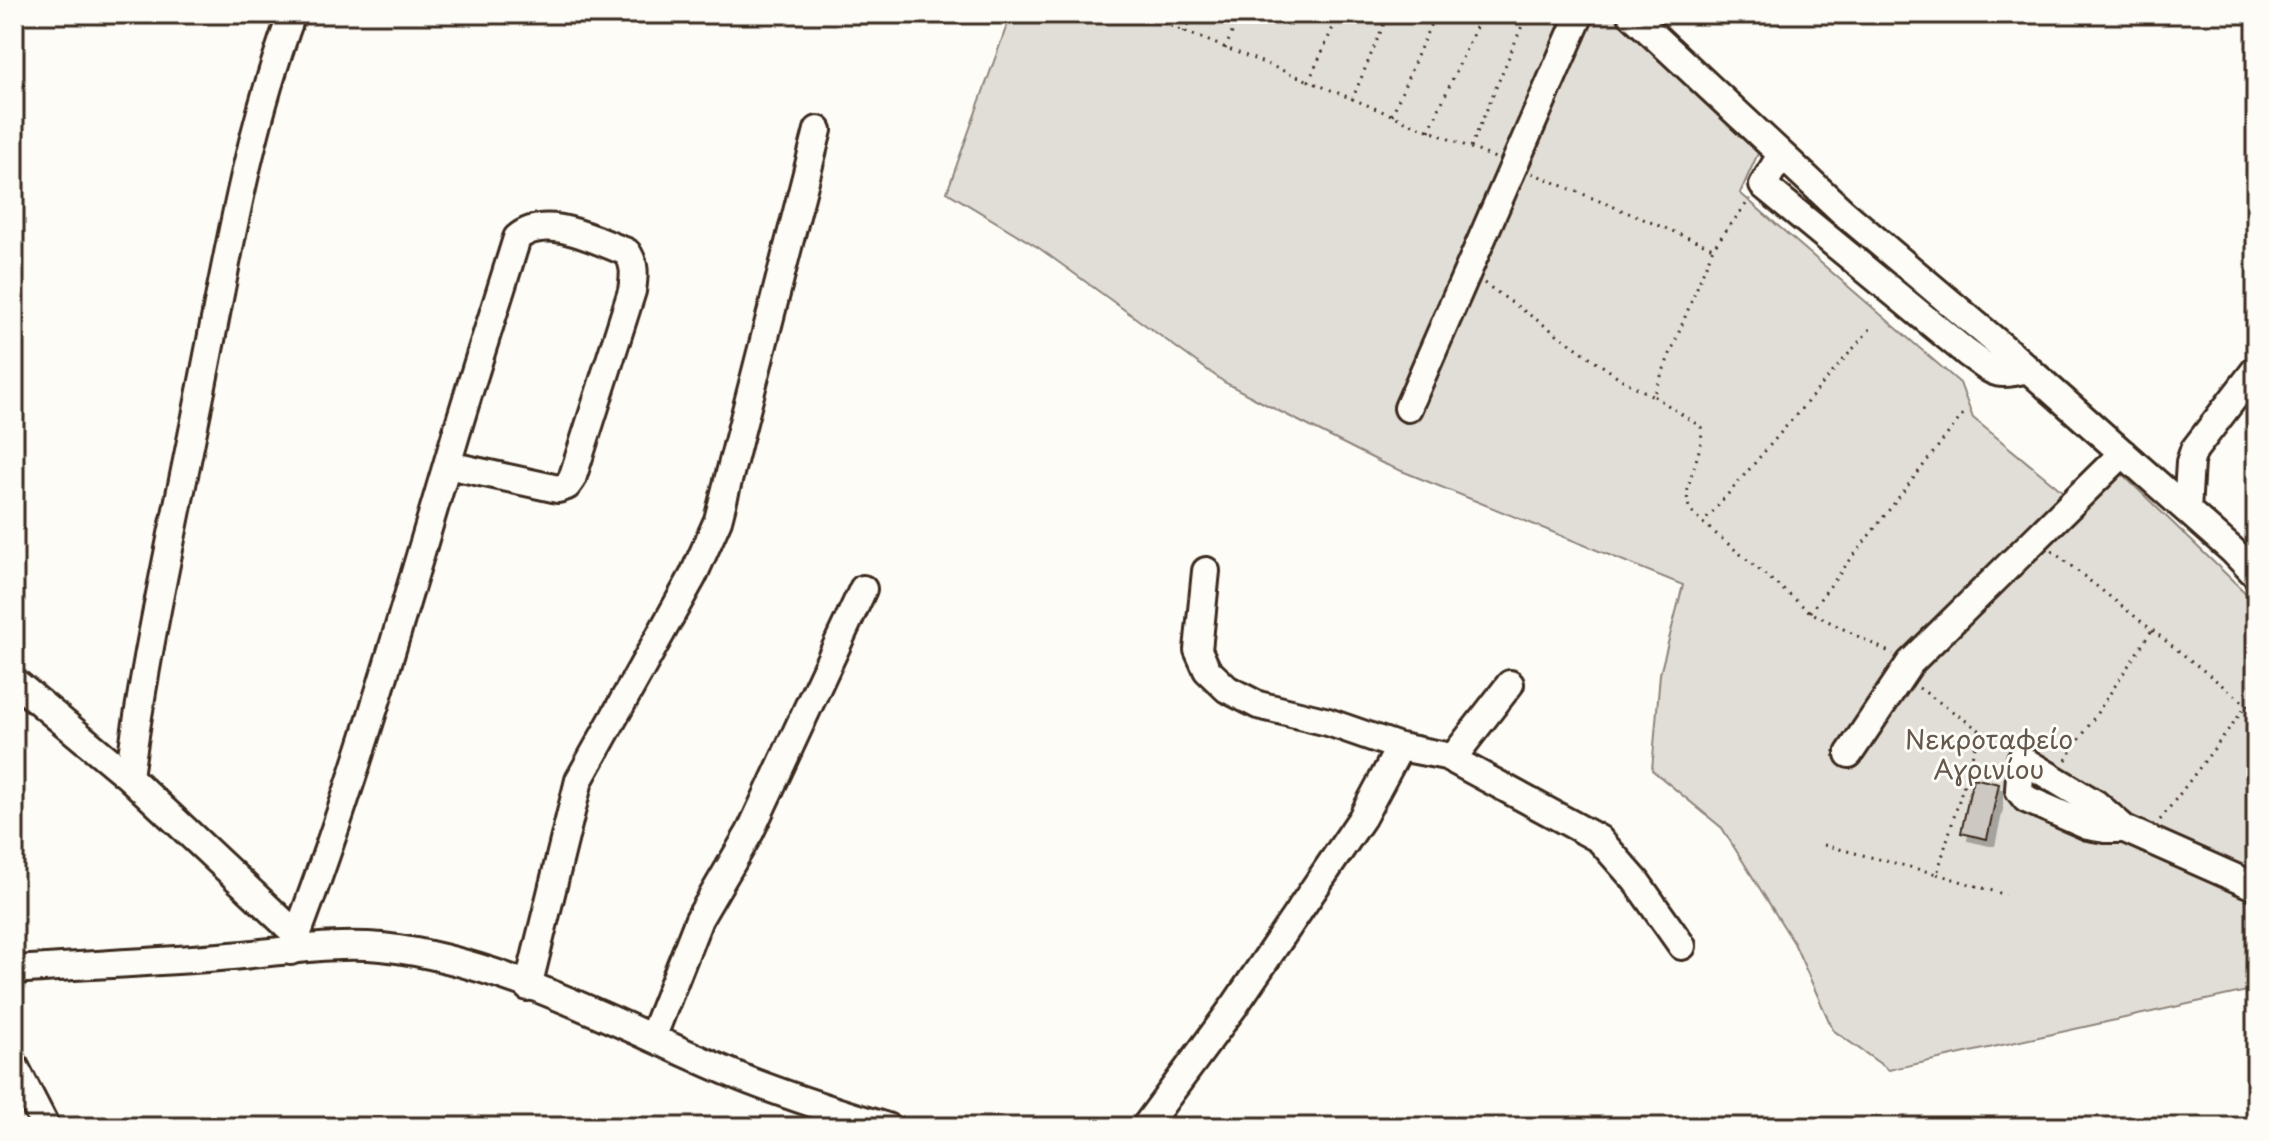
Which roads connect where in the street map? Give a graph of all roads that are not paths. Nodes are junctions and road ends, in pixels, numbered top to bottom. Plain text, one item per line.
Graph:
1 (292, 14) edge
2 (1580, 14) edge
3 (1631, 14) edge
4 (818, 130) dead end
5 (1781, 155) junction
6 (2027, 369) junction
7 (2256, 369) edge
8 (1408, 408) dead end
9 (2123, 453) junction
10 (448, 465) junction
11 (2187, 510) junction
12 (1206, 571) dead end
13 (2256, 575) edge
14 (863, 589) dead end
15 (14, 681) edge
16 (1510, 684) dead end
17 (1400, 747) junction
18 (1849, 754) dead end
19 (1452, 759) junction
20 (129, 777) junction
21 (2135, 834) junction
22 (2256, 887) edge
23 (294, 943) junction
24 (1682, 946) dead end
25 (14, 970) edge
26 (528, 987) junction
27 (652, 1038) junction
28 (14, 1065) edge
29 (46, 1127) edge
30 (887, 1127) edge
31 (1145, 1127) edge

1 - 20 street
2 - 8 street
3 - 5 street
4 - 26 street
5 - 6 street
5 - 6 street
6 - 9 street
7 - 11 street
9 - 11 street
9 - 18 street
10 - 10 street
10 - 23 street
11 - 13 street
12 - 17 street
14 - 27 street
15 - 20 street
16 - 19 street
17 - 19 street
17 - 31 street
19 - 24 street
20 - 23 street
21 - 21 street
21 - 22 street
23 - 25 street
23 - 26 street
26 - 27 street
27 - 30 street
28 - 29 street

